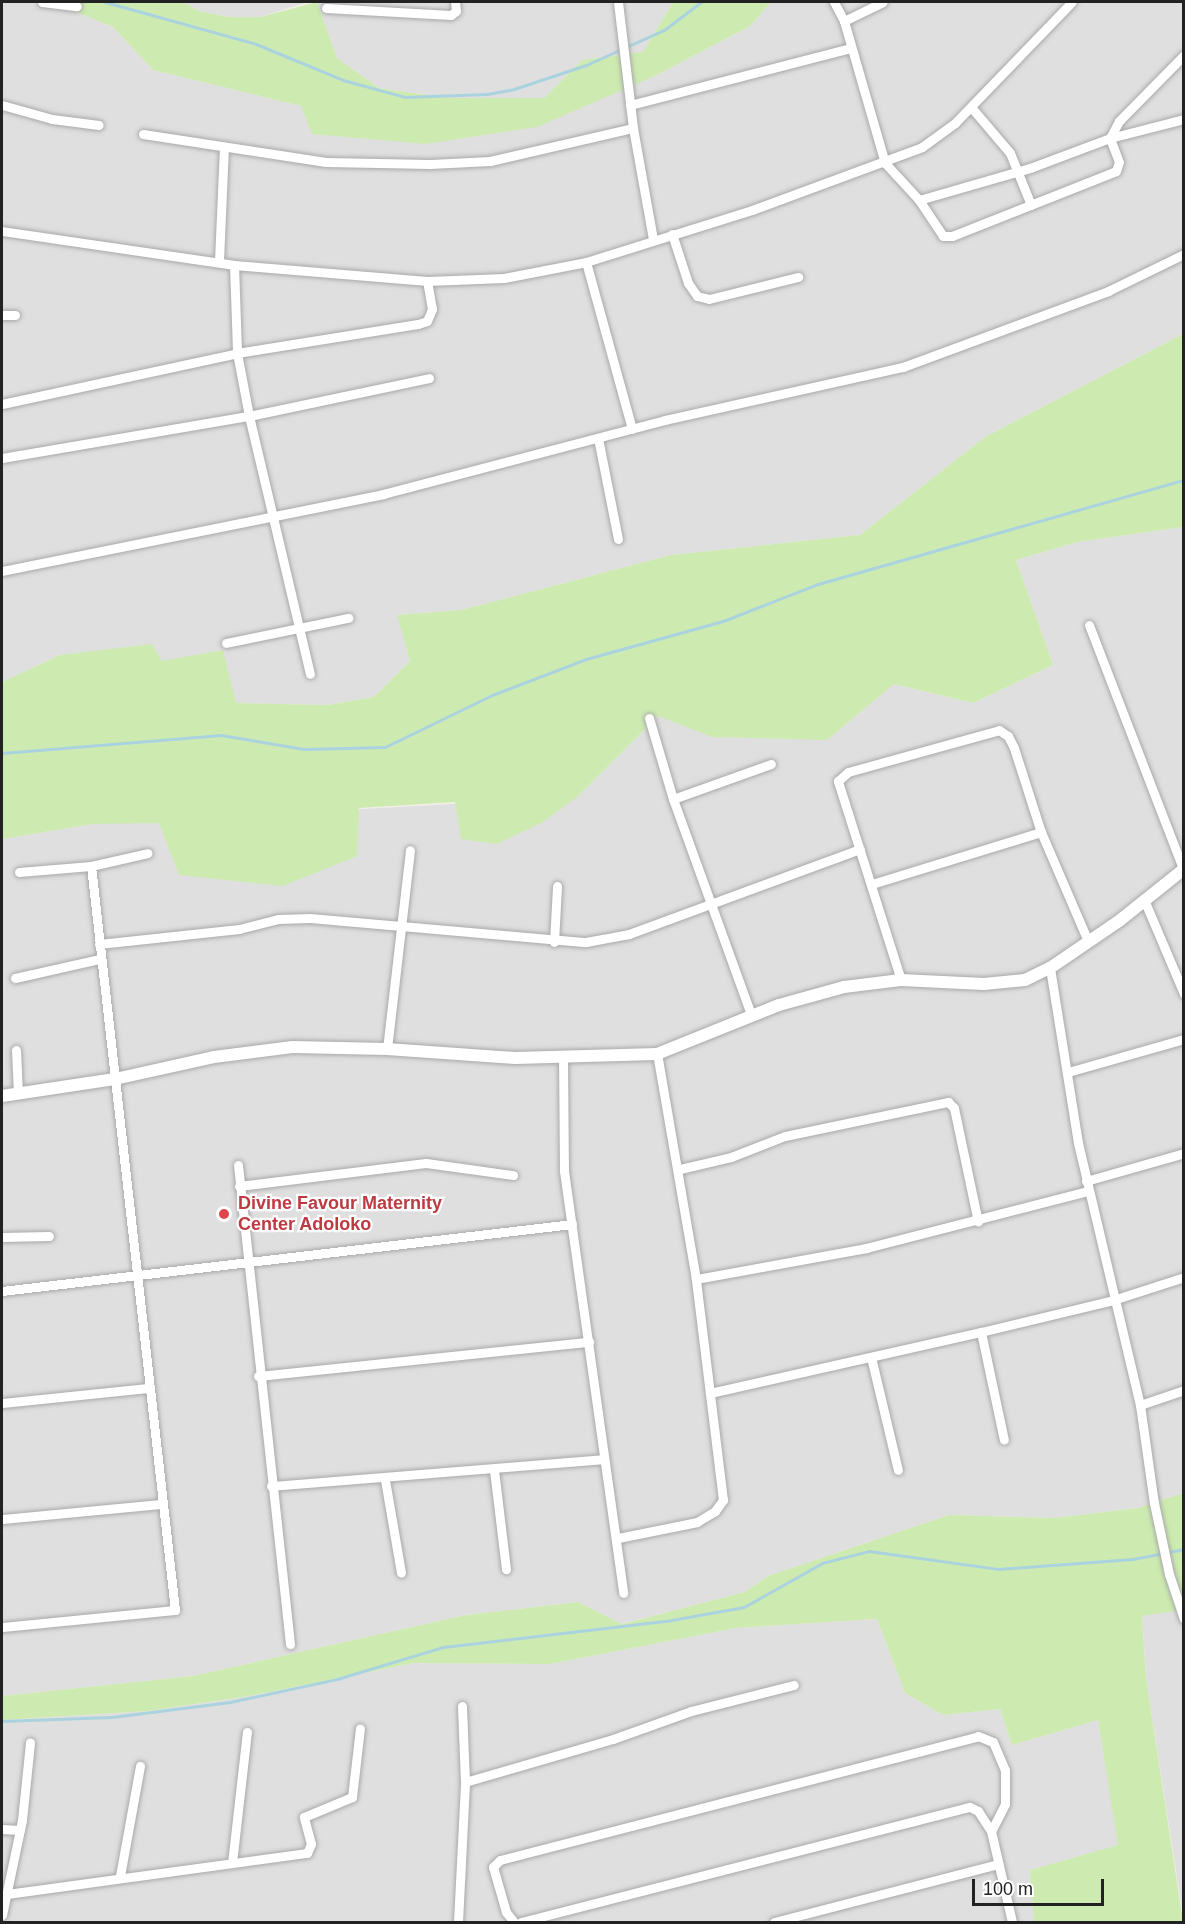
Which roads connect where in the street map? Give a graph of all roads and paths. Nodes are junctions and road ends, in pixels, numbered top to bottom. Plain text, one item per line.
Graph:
1 (42, 2) edge
2 (455, 2) edge
3 (618, 2) edge
4 (834, 2) edge
5 (883, 2) edge
6 (1072, 2) edge
7 (77, 6) dead end
8 (326, 8) dead end
9 (844, 21) junction
10 (851, 48) junction
11 (1184, 55) edge
12 (2, 105) edge
13 (630, 105) junction
14 (971, 107) junction
15 (1184, 119) edge
16 (99, 126) dead end
17 (633, 128) junction
18 (144, 134) dead end
19 (1110, 138) junction
20 (224, 148) junction
21 (885, 164) junction
22 (1018, 172) junction
23 (919, 200) junction
24 (1031, 205) junction
25 (2, 231) edge
26 (672, 234) junction
27 (653, 239) junction
28 (1184, 254) edge
29 (219, 261) junction
30 (586, 262) junction
31 (234, 265) junction
32 (798, 277) dead end
33 (427, 281) junction
34 (2, 315) edge
35 (15, 315) dead end
36 (237, 353) junction
37 (429, 378) dead end
38 (2, 404) edge
39 (249, 416) junction
40 (632, 429) junction
41 (598, 438) junction
42 (2, 458) edge
43 (272, 516) junction
44 (618, 539) dead end
45 (2, 571) edge
46 (348, 618) dead end
47 (1089, 625) dead end
48 (296, 629) junction
49 (226, 644) dead end
50 (310, 674) dead end
51 (649, 718) dead end
52 (771, 764) dead end
53 (673, 799) junction
54 (1041, 832) junction
55 (861, 849) junction
56 (411, 850) dead end
57 (147, 853) dead end
58 (91, 866) junction
59 (1183, 869) edge
60 (19, 872) dead end
61 (872, 884) junction
62 (558, 886) dead end
63 (1145, 902) junction
64 (710, 904) junction
65 (402, 927) junction
66 (1088, 940) junction
67 (554, 942) junction
68 (99, 944) junction
69 (99, 959) junction
70 (1050, 968) junction
71 (15, 978) dead end
72 (901, 980) junction
73 (1184, 994) edge
74 (751, 1015) junction
75 (1184, 1039) edge
76 (387, 1049) junction
77 (16, 1050) dead end
78 (657, 1054) junction
79 (564, 1057) junction
80 (1068, 1072) junction
81 (115, 1079) junction
82 (18, 1094) junction
83 (2, 1096) edge
84 (1184, 1153) edge
85 (238, 1166) dead end
86 (680, 1169) junction
87 (513, 1175) dead end
88 (1086, 1181) junction
89 (239, 1186) junction
90 (1088, 1191) junction
91 (978, 1222) junction
92 (572, 1224) junction
93 (49, 1236) dead end
94 (2, 1237) edge
95 (249, 1263) junction
96 (137, 1277) junction
97 (1184, 1277) edge
98 (696, 1279) junction
99 (2, 1291) edge
100 (1113, 1300) junction
101 (981, 1332) junction
102 (589, 1342) junction
103 (871, 1357) junction
104 (258, 1376) junction
105 (148, 1388) junction
106 (1184, 1390) edge
107 (710, 1393) junction
108 (2, 1403) edge
109 (1140, 1405) junction
110 (1004, 1440) dead end
111 (604, 1459) junction
112 (494, 1470) junction
113 (898, 1470) dead end
114 (385, 1480) junction
115 (271, 1486) junction
116 (161, 1504) junction
117 (2, 1519) edge
118 (618, 1538) junction
119 (506, 1569) dead end
120 (401, 1573) dead end
121 (623, 1593) dead end
122 (1184, 1619) edge
123 (2, 1627) edge
124 (290, 1644) dead end
125 (794, 1685) dead end
126 (462, 1706) dead end
127 (360, 1728) dead end
128 (247, 1732) dead end
129 (30, 1742) dead end
130 (140, 1766) dead end
131 (465, 1782) junction
132 (2, 1829) edge
133 (20, 1830) junction
134 (991, 1831) junction
135 (232, 1863) junction
136 (999, 1864) junction
137 (120, 1876) junction
138 (7, 1894) junction
139 (2, 1915) edge
140 (458, 1923) edge
141 (514, 1923) edge
142 (521, 1923) edge
143 (774, 1923) edge
144 (1012, 1923) edge

1 - 7 street
2 - 8 street
3 - 13 street
4 - 9 street
5 - 9 street
6 - 14 street
9 - 10 street
10 - 13 street
10 - 21 street
11 - 19 street
12 - 16 street
13 - 17 street
14 - 21 street
14 - 22 street
15 - 19 street
17 - 20 street
17 - 27 street
18 - 20 street
19 - 22 street
19 - 24 street
20 - 29 street
21 - 23 street
21 - 26 street
22 - 23 street
22 - 24 street
23 - 24 street
25 - 29 street
26 - 27 street
26 - 32 street
27 - 30 street
28 - 40 street
29 - 31 street
30 - 33 street
30 - 40 street
31 - 33 street
31 - 36 street
33 - 36 street
34 - 35 street
36 - 38 street
36 - 39 street
37 - 39 street
39 - 42 street
39 - 43 street
40 - 41 street
41 - 43 street
41 - 44 street
43 - 45 street
43 - 48 street
46 - 48 street
47 - 59 street
48 - 49 street
48 - 50 street
51 - 53 street
52 - 53 street
53 - 64 street
54 - 55 street
54 - 61 street
54 - 66 street
55 - 61 street
55 - 64 street
56 - 65 street
57 - 58 street
58 - 60 street
58 - 68 street
59 - 63 street
61 - 72 street
62 - 67 street
63 - 66 street
63 - 73 street
64 - 67 street
64 - 74 street
65 - 67 street
65 - 68 street
65 - 76 street
66 - 70 street
68 - 69 street
69 - 71 street
69 - 81 street
70 - 72 street
70 - 80 street
72 - 74 street
74 - 78 street
75 - 80 street
76 - 79 street
76 - 81 street
77 - 82 street
78 - 79 street
78 - 86 street
79 - 92 street
80 - 88 street
81 - 82 street
81 - 96 street
82 - 83 street
84 - 88 street
85 - 89 street
86 - 91 street
86 - 98 street
87 - 89 street
88 - 90 street
89 - 95 street
90 - 91 street
90 - 100 street
91 - 98 street
92 - 95 street
92 - 102 street
93 - 94 street
95 - 96 street
95 - 104 street
96 - 99 street
96 - 105 street
97 - 100 street
98 - 107 street
100 - 101 street
100 - 109 street
101 - 103 street
101 - 110 street
102 - 104 street
102 - 111 street
103 - 107 street
103 - 113 street
104 - 115 street
105 - 108 street
105 - 116 street
106 - 109 street
107 - 118 street
109 - 122 street
111 - 112 street
111 - 118 street
112 - 114 street
112 - 119 street
114 - 115 street
114 - 120 street
115 - 124 street
116 - 117 street
116 - 123 street
118 - 121 street
125 - 131 street
126 - 131 street
127 - 135 street
128 - 135 street
129 - 133 street
130 - 137 street
131 - 140 street
132 - 133 street
133 - 138 street
134 - 136 street
134 - 141 street
134 - 142 street
135 - 137 street
136 - 143 street
136 - 144 street
137 - 138 street
138 - 139 street

